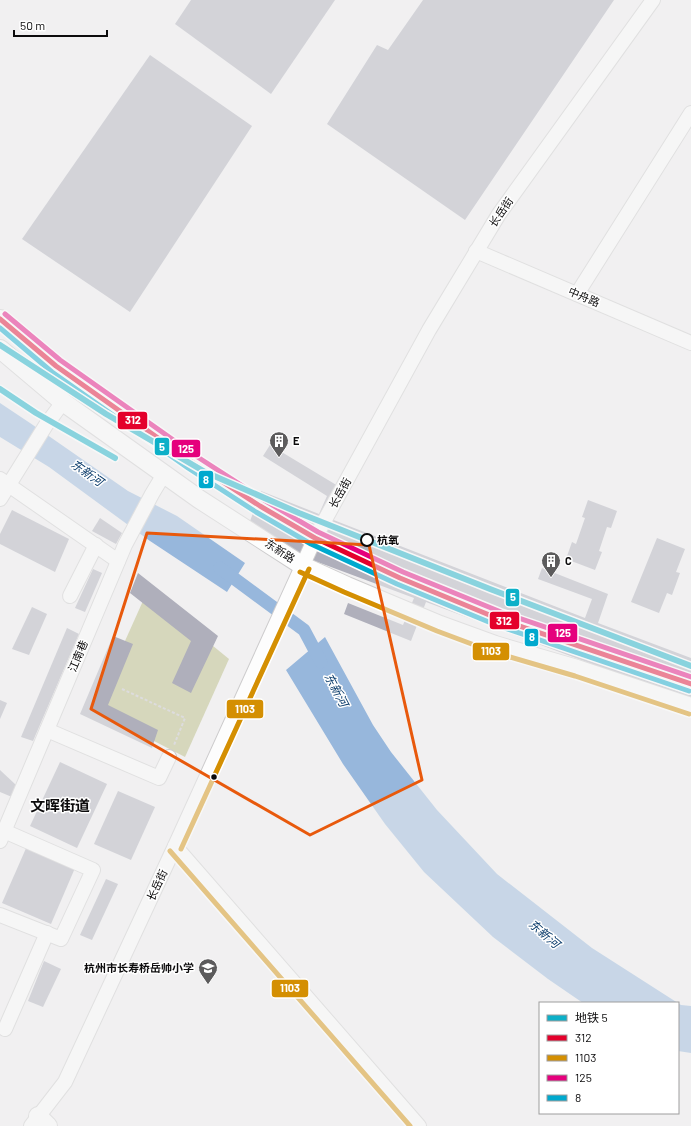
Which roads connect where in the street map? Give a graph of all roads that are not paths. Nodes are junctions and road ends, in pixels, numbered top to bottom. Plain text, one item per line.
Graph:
1 (654, 0) edge
2 (691, 113) edge
3 (476, 251) junction
4 (577, 294) junction
5 (0, 319) edge
6 (691, 343) edge
7 (0, 349) edge
8 (63, 402) junction
9 (164, 474) junction
10 (4, 482) edge
11 (0, 499) edge
12 (315, 538) junction
13 (96, 545) junction
14 (118, 561) junction
15 (303, 566) junction
16 (70, 596) dead end
17 (691, 684) edge
18 (691, 707) edge
19 (47, 730) junction
20 (169, 757) road end
21 (2, 836) edge
22 (175, 846) junction
23 (0, 915) edge
24 (47, 933) junction
25 (5, 1029) dead end
26 (39, 1123) edge
27 (419, 1126) edge

1 - 3 street, 长岳街
2 - 4 street
3 - 4 street, 中舟路
3 - 12 street, 长岳街
4 - 6 street, 中舟路
5 - 12 main road
7 - 8 main road, 东新路
8 - 9 main road, 东新路
8 - 10 street
9 - 14 street, 江南巷
9 - 15 main road, 东新路
10 - 11 street
10 - 13 street
12 - 15 street, 长岳街
12 - 17 main road
13 - 14 street
13 - 16 street
14 - 19 street, 江南巷
15 - 18 main road, 东新路
15 - 22 street, 长岳街
19 - 20 street
19 - 21 street, 江南巷
21 - 24 street
22 - 26 street, 长岳街
22 - 27 street
23 - 24 street
24 - 25 street

